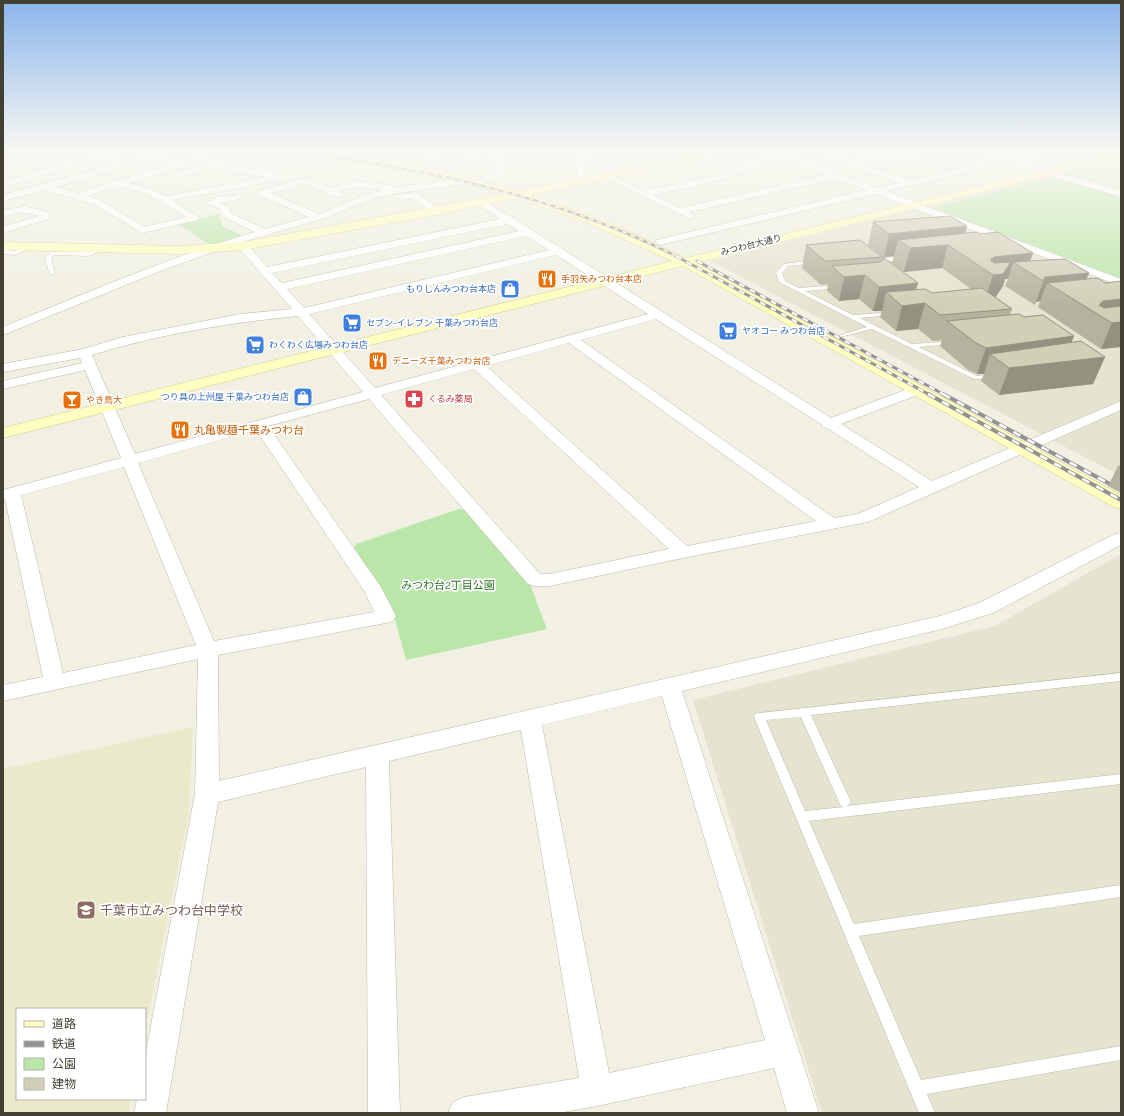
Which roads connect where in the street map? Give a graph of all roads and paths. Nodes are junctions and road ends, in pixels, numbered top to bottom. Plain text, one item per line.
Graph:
1 (101, 204) edge
2 (172, 204) edge
3 (215, 204) edge
4 (283, 204) edge
5 (352, 204) edge
6 (427, 204) edge
7 (470, 204) edge
8 (483, 204) edge
9 (546, 204) edge
10 (565, 204) edge
11 (665, 204) edge
12 (710, 204) edge
13 (819, 204) edge
14 (916, 204) edge
15 (912, 205) junction
16 (436, 211) junction
17 (679, 211) junction
18 (3, 214) edge
19 (318, 217) junction
20 (510, 220) junction
21 (716, 228) junction
22 (3, 230) edge
23 (265, 232) junction
24 (529, 232) junction
25 (660, 242) junction
26 (1012, 242) junction
27 (3, 246) edge
28 (243, 246) junction
29 (997, 246) edge
30 (27, 247) junction
31 (102, 249) junction
32 (213, 249) junction
33 (559, 251) junction
34 (3, 252) edge
35 (914, 257) edge
36 (691, 260) junction
37 (868, 260) edge
38 (824, 261) edge
39 (265, 271) junction
40 (52, 273) dead end
41 (606, 282) junction
42 (1121, 283) edge
43 (844, 286) edge
44 (279, 287) junction
45 (799, 290) junction
46 (300, 312) junction
47 (899, 312) edge
48 (657, 315) junction
49 (852, 317) junction
50 (873, 327) junction
51 (3, 331) edge
52 (842, 336) junction
53 (571, 339) junction
54 (956, 341) edge
55 (911, 346) junction
56 (335, 350) junction
57 (87, 359) junction
58 (477, 365) junction
59 (3, 368) edge
60 (999, 375) edge
61 (3, 385) edge
62 (918, 390) junction
63 (372, 393) junction
64 (1121, 405) edge
65 (108, 406) junction
66 (828, 424) junction
67 (260, 425) junction
68 (3, 433) edge
69 (1029, 444) junction
70 (129, 460) junction
71 (930, 488) junction
72 (1121, 488) edge
73 (8, 494) edge
74 (1121, 503) edge
75 (831, 524) junction
76 (1121, 538) edge
77 (683, 552) junction
78 (208, 650) junction
79 (1121, 677) edge
80 (54, 681) junction
81 (670, 687) junction
82 (3, 693) edge
83 (804, 712) junction
84 (530, 720) junction
85 (377, 755) junction
86 (1121, 779) edge
87 (207, 794) junction
88 (846, 802) dead end
89 (801, 817) junction
90 (1121, 890) edge
91 (849, 931) junction
92 (784, 1051) junction
93 (1121, 1054) edge
94 (916, 1088) junction
95 (597, 1091) junction
96 (150, 1113) edge
97 (384, 1113) edge
98 (464, 1113) edge
99 (803, 1113) edge
100 (927, 1113) edge

1 - 2 street
3 - 23 street
4 - 19 street
5 - 19 street
6 - 16 street
7 - 16 street
8 - 20 street
9 - 36 street
10 - 25 street
11 - 17 street
12 - 17 street
13 - 21 street
14 - 15 street, みつわ台大通り
15 - 26 street
15 - 36 street, みつわ台大通り
16 - 28 street
17 - 21 street
18 - 22 street
19 - 23 street
20 - 24 street
20 - 39 street
21 - 25 street
23 - 32 street
24 - 33 street
24 - 44 street
25 - 36 street
26 - 29 lane
26 - 42 street
27 - 30 street
28 - 32 street
28 - 39 street
30 - 31 street
30 - 34 lane
31 - 32 street
31 - 40 lane
32 - 51 street
33 - 41 street
33 - 46 street
35 - 37 lane
36 - 41 street, みつわ台大通り
36 - 52 street
36 - 62 street
38 - 45 lane
39 - 44 street
41 - 48 street
41 - 56 street, みつわ台大通り
43 - 45 lane
44 - 46 street
45 - 49 lane
46 - 56 street
46 - 57 street
47 - 49 lane
48 - 53 street
48 - 66 street
49 - 50 lane
50 - 52 lane
50 - 55 lane
52 - 69 street
53 - 58 street
53 - 75 street
54 - 55 lane
55 - 60 lane
56 - 63 street
56 - 65 street, みつわ台大通り
57 - 59 street
57 - 61 street
57 - 65 street
58 - 63 street
58 - 77 street
62 - 66 street
62 - 69 street
63 - 67 street
63 - 77 street
64 - 69 street
65 - 68 street, みつわ台大通り
65 - 70 street
66 - 71 street
67 - 70 street
67 - 78 street
69 - 71 street
69 - 72 street
69 - 74 street
70 - 73 street
70 - 78 street
71 - 75 street
73 - 80 street
75 - 77 street
76 - 81 street
78 - 80 street
78 - 87 street
79 - 83 lane
80 - 82 street
81 - 84 street
81 - 92 street
83 - 88 lane
83 - 89 lane
84 - 85 street
84 - 95 street
85 - 87 street
85 - 97 street
86 - 89 lane
87 - 96 street
89 - 91 lane
90 - 91 lane
91 - 94 lane
92 - 95 street
92 - 99 street
93 - 94 lane
94 - 100 lane
95 - 98 street

